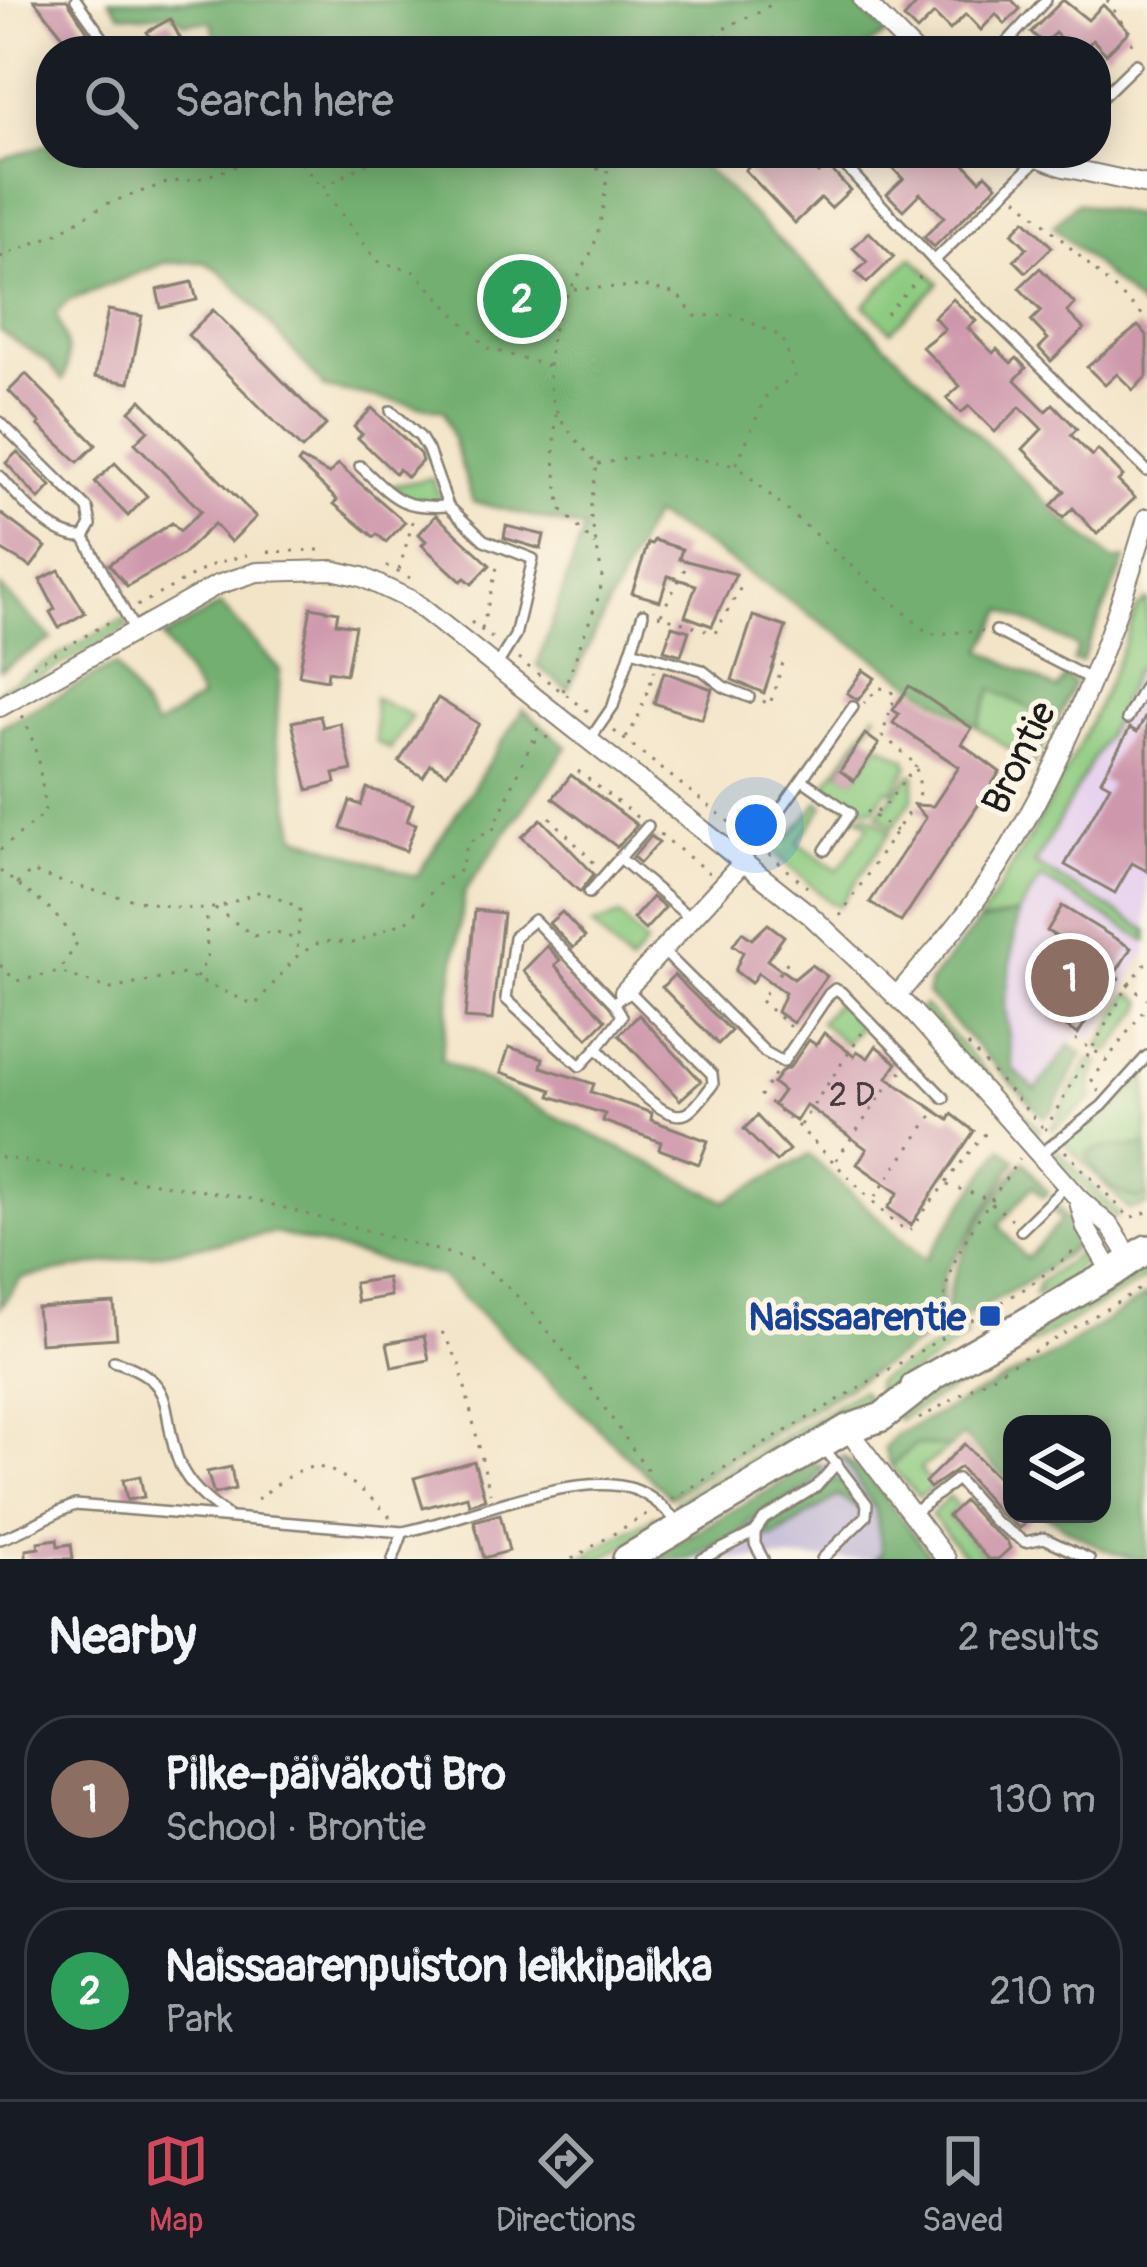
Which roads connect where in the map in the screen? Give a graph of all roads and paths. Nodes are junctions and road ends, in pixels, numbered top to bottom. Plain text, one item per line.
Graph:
1 (76, 0) edge
2 (775, 0) edge
3 (863, 0) edge
4 (1046, 0) edge
5 (1107, 0) edge
6 (101, 36) edge
7 (715, 36) edge
8 (899, 36) edge
9 (1013, 36) edge
10 (1136, 64) joint
11 (1111, 88) edge
12 (231, 168) edge
13 (306, 168) edge
14 (358, 168) edge
15 (595, 168) edge
16 (608, 168) edge
17 (847, 168) edge
18 (1033, 168) edge
19 (1085, 168) edge
20 (608, 174) junction
21 (1147, 185) edge
22 (322, 188) junction
23 (1008, 190) junction
24 (0, 257) edge
25 (934, 261) junction
26 (572, 289) junction
27 (886, 314) dead end
28 (1147, 320) edge
29 (550, 367) junction
30 (391, 411) dead end
31 (557, 412) junction
32 (0, 422) edge
33 (597, 465) junction
34 (736, 465) junction
35 (360, 466) dead end
36 (1147, 471) edge
37 (0, 476) edge
38 (448, 506) junction
39 (416, 508) junction
40 (1147, 518) edge
41 (84, 538) junction
42 (597, 546) junction
43 (502, 549) junction
44 (323, 551) dead end
45 (377, 562) dead end
46 (688, 563) dead end
47 (399, 572) junction
48 (1139, 575) edge
49 (423, 586) dead end
50 (740, 587) dead end
51 (643, 614) joint
52 (660, 615) junction
53 (467, 619) dead end
54 (130, 621) junction
55 (482, 630) junction
56 (997, 631) joint
57 (631, 650) junction
58 (502, 658) junction
59 (659, 658) junction
60 (772, 659) dead end
61 (22, 672) dead end
62 (1090, 679) junction
63 (1147, 682) edge
64 (563, 692) junction
65 (749, 697) joint
66 (854, 707) dead end
67 (10, 708) edge
68 (846, 718) junction
69 (1126, 719) dead end
70 (596, 730) junction
71 (625, 739) junction
72 (532, 743) junction
73 (917, 764) junction
74 (804, 781) junction
75 (850, 813) junction
76 (872, 815) junction
77 (550, 817) dead end
78 (648, 826) dead end
79 (896, 832) junction
80 (758, 845) junction
81 (0, 850) edge
82 (825, 850) dead end
83 (620, 858) junction
84 (743, 861) junction
85 (696, 862) dead end
86 (703, 869) dead end
87 (0, 871) edge
88 (605, 875) junction
89 (17, 884) junction
90 (807, 887) dead end
91 (590, 893) dead end
92 (214, 907) junction
93 (206, 908) junction
94 (840, 916) dead end
95 (690, 918) junction
96 (295, 939) junction
97 (662, 950) junction
98 (298, 955) junction
99 (791, 957) dead end
100 (0, 965) edge
101 (59, 972) junction
102 (195, 979) junction
103 (1103, 993) dead end
104 (896, 997) junction
105 (620, 998) junction
106 (1147, 1003) edge
107 (870, 1022) junction
108 (800, 1036) junction
109 (1075, 1040) dead end
110 (964, 1041) dead end
111 (597, 1048) junction
112 (1147, 1056) edge
113 (1107, 1059) junction
114 (783, 1062) junction
115 (912, 1065) junction
116 (944, 1098) joint
117 (1107, 1101) junction
118 (997, 1126) dead end
119 (799, 1127) junction
120 (1048, 1147) junction
121 (0, 1157) edge
122 (835, 1162) junction
123 (946, 1185) junction
124 (1073, 1191) junction
125 (873, 1199) junction
126 (1147, 1212) edge
127 (1007, 1214) dead end
128 (1022, 1230) dead end
129 (1092, 1238) junction
130 (1137, 1264) edge
131 (442, 1332) dead end
132 (114, 1361) dead end
133 (912, 1424) dead end
134 (847, 1429) junction
135 (829, 1454) junction
136 (647, 1496) junction
137 (257, 1499) dead end
138 (661, 1505) junction
139 (492, 1506) junction
140 (911, 1515) junction
141 (230, 1517) junction
142 (682, 1526) junction
143 (403, 1532) junction
144 (755, 1532) junction
145 (0, 1539) edge
146 (393, 1559) edge
147 (572, 1559) edge
148 (627, 1559) edge
149 (706, 1559) edge
150 (763, 1559) edge
151 (821, 1559) edge
152 (946, 1559) edge
153 (1089, 1559) edge

1 - 6 lane
2 - 7 path
3 - 8 street
4 - 9 lane
5 - 10 path
10 - 11 lane
12 - 24 path
13 - 22 path
14 - 22 path
15 - 20 path
16 - 20 path
17 - 25 lane
18 - 23 lane
19 - 21 street
20 - 26 path
22 - 29 path
23 - 25 lane
23 - 28 path
25 - 27 path
25 - 36 lane
26 - 29 path
26 - 34 path
29 - 31 path
30 - 38 lane
31 - 33 path
31 - 42 path
32 - 41 lane
33 - 34 path
33 - 42 path
34 - 56 path
35 - 39 lane
37 - 41 lane
38 - 39 lane
38 - 43 lane
39 - 47 path
40 - 48 street, Brontie
41 - 54 lane
42 - 64 path
43 - 55 path
43 - 58 lane
44 - 54 path
45 - 47 path
46 - 52 path
47 - 49 path
48 - 62 street, Brontie
50 - 52 path
51 - 52 path
51 - 57 lane
53 - 55 path
54 - 58 street
54 - 61 path
54 - 67 street
55 - 58 path
56 - 62 lane
57 - 59 lane
57 - 70 lane
58 - 64 path
58 - 70 street
59 - 65 lane
59 - 71 path
60 - 65 path
62 - 104 street, Brontie
63 - 69 lane
64 - 70 path
66 - 68 lane
67 - 81 path
68 - 73 path
68 - 74 lane
70 - 71 path
70 - 84 street
71 - 80 path
72 - 72 path
72 - 98 path
73 - 76 path
73 - 79 path
74 - 75 lane
74 - 80 lane
75 - 76 path
75 - 82 lane
76 - 79 path
77 - 88 path
78 - 83 lane
79 - 94 path
80 - 84 lane
80 - 90 path
83 - 88 lane
83 - 95 lane
84 - 95 street
84 - 104 street
85 - 86 path
87 - 89 path
88 - 91 lane
89 - 93 path
89 - 101 path
92 - 93 path
92 - 96 path
92 - 96 path
93 - 102 path
95 - 97 street
96 - 98 path
97 - 105 street
97 - 114 lane
98 - 102 path
99 - 108 path
100 - 101 path
101 - 102 path
103 - 106 path
104 - 120 street
105 - 111 lane
105 - 111 lane
105 - 111 lane
106 - 113 path
107 - 108 lane
107 - 115 lane
107 - 119 path
108 - 114 lane
109 - 113 path
110 - 120 path
112 - 117 lane
113 - 117 path
114 - 119 path
115 - 116 lane
115 - 122 path
116 - 125 path
117 - 120 lane
118 - 123 path
119 - 122 path
120 - 124 street
120 - 126 path
121 - 136 path
122 - 125 path
123 - 125 path
123 - 127 path
124 - 128 lane
124 - 129 street
124 - 130 street
129 - 130 street
129 - 138 path
130 - 133 path
130 - 134 main road
131 - 139 path
132 - 141 lane
134 - 135 main road
134 - 140 street
135 - 142 main road
135 - 144 lane
135 - 151 lane
136 - 138 lane
136 - 139 lane
137 - 143 path
138 - 142 lane
138 - 147 path
139 - 143 lane
140 - 152 street
140 - 153 lane
141 - 143 lane
141 - 145 lane
142 - 148 main road
143 - 146 lane
144 - 149 lane
144 - 150 lane

